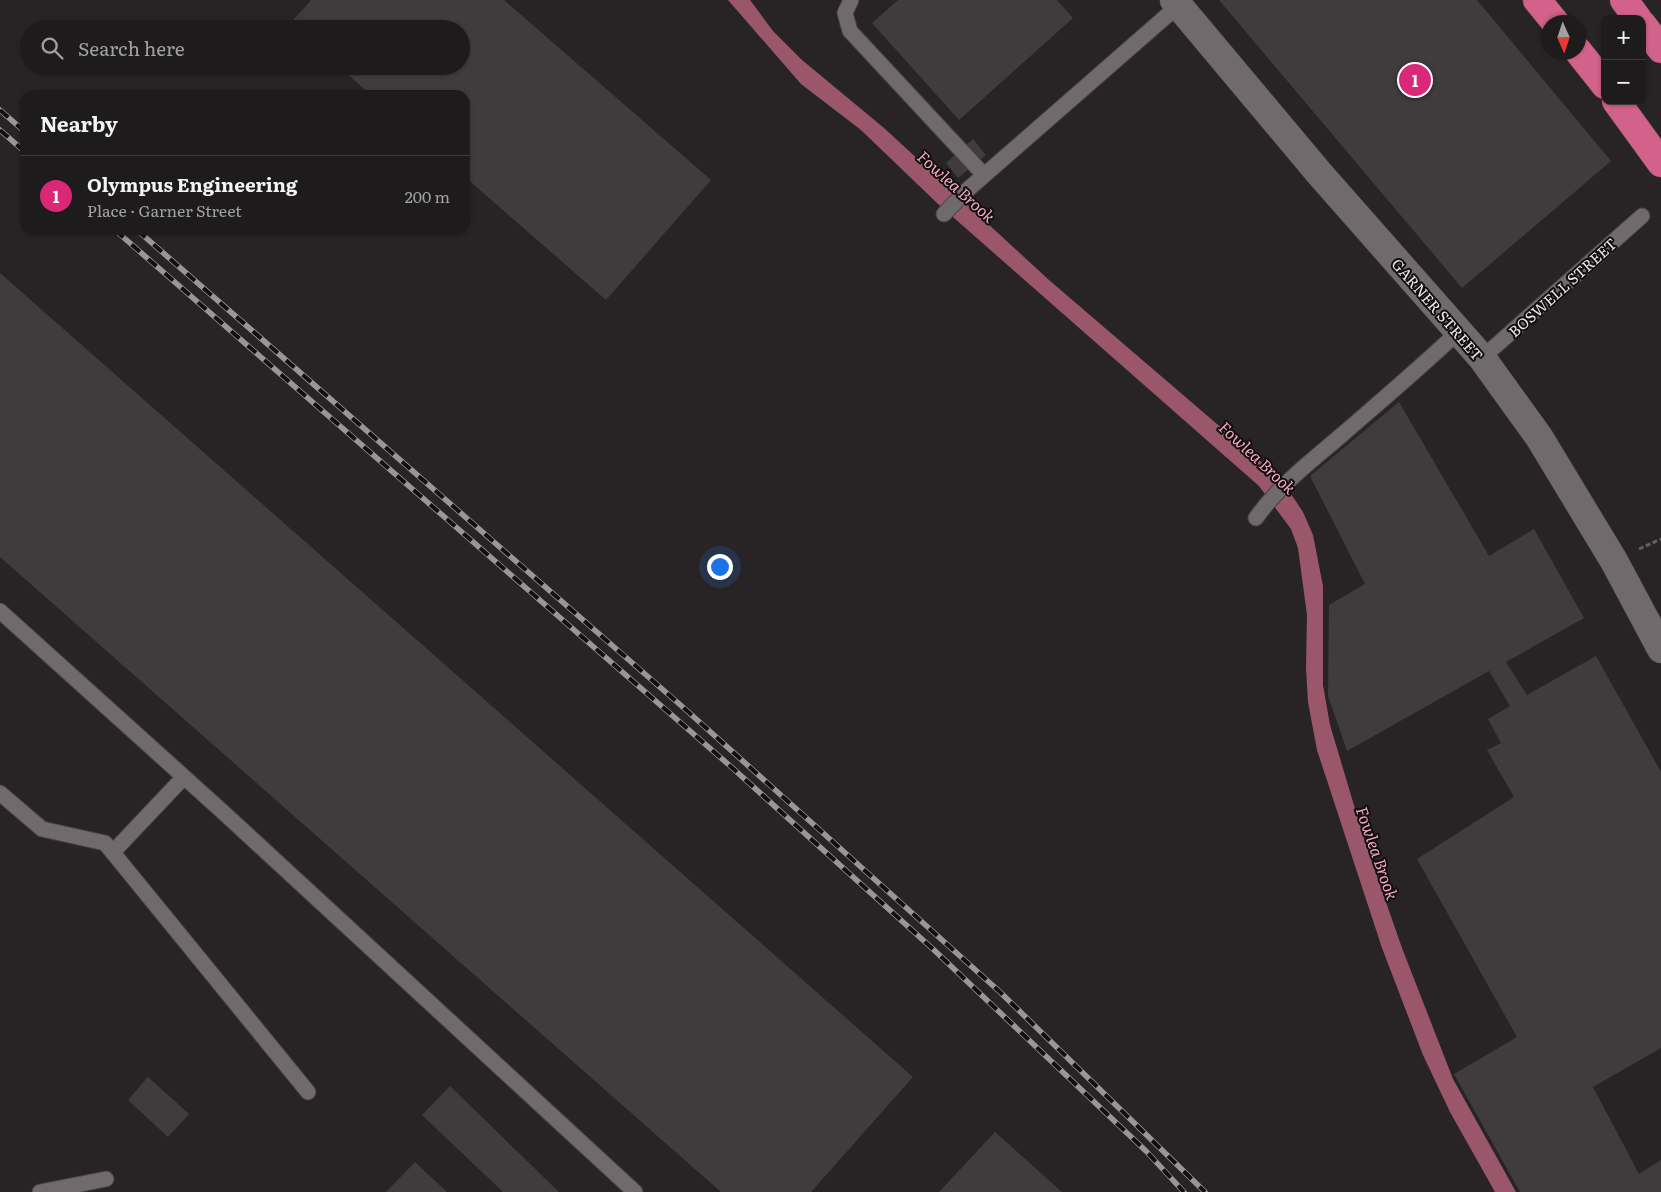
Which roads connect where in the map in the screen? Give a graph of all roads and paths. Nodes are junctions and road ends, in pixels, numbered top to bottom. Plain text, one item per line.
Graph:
1 (851, 0) edge
2 (1537, 0) edge
3 (1624, 0) edge
4 (1176, 2) edge
5 (1549, 15) edge
6 (1635, 15) edge
7 (1646, 29) edge
8 (1661, 49) edge
9 (1585, 60) edge
10 (1601, 80) edge
11 (1619, 105) edge
12 (1661, 163) edge
13 (984, 175) junction
14 (944, 214) dead end
15 (1642, 216) dead end
16 (1458, 332) junction
17 (1482, 358) junction
18 (1256, 518) dead end
19 (0, 610) edge
20 (1661, 648) edge
21 (184, 777) junction
22 (0, 793) edge
23 (113, 852) junction
24 (308, 1092) dead end
25 (106, 1180) dead end
26 (40, 1192) edge
27 (635, 1192) edge

1 - 13 lane
2 - 5 highway
3 - 6 highway
4 - 13 lane
4 - 16 street, GARNER STREET
7 - 8 highway
9 - 10 highway
11 - 12 highway
13 - 14 lane
15 - 17 lane, BOSWELL STREET
16 - 17 street, GARNER STREET
16 - 18 lane
17 - 20 street, GARNER STREET
19 - 21 lane
21 - 23 lane
21 - 27 lane
22 - 23 lane
23 - 24 lane
25 - 26 lane

